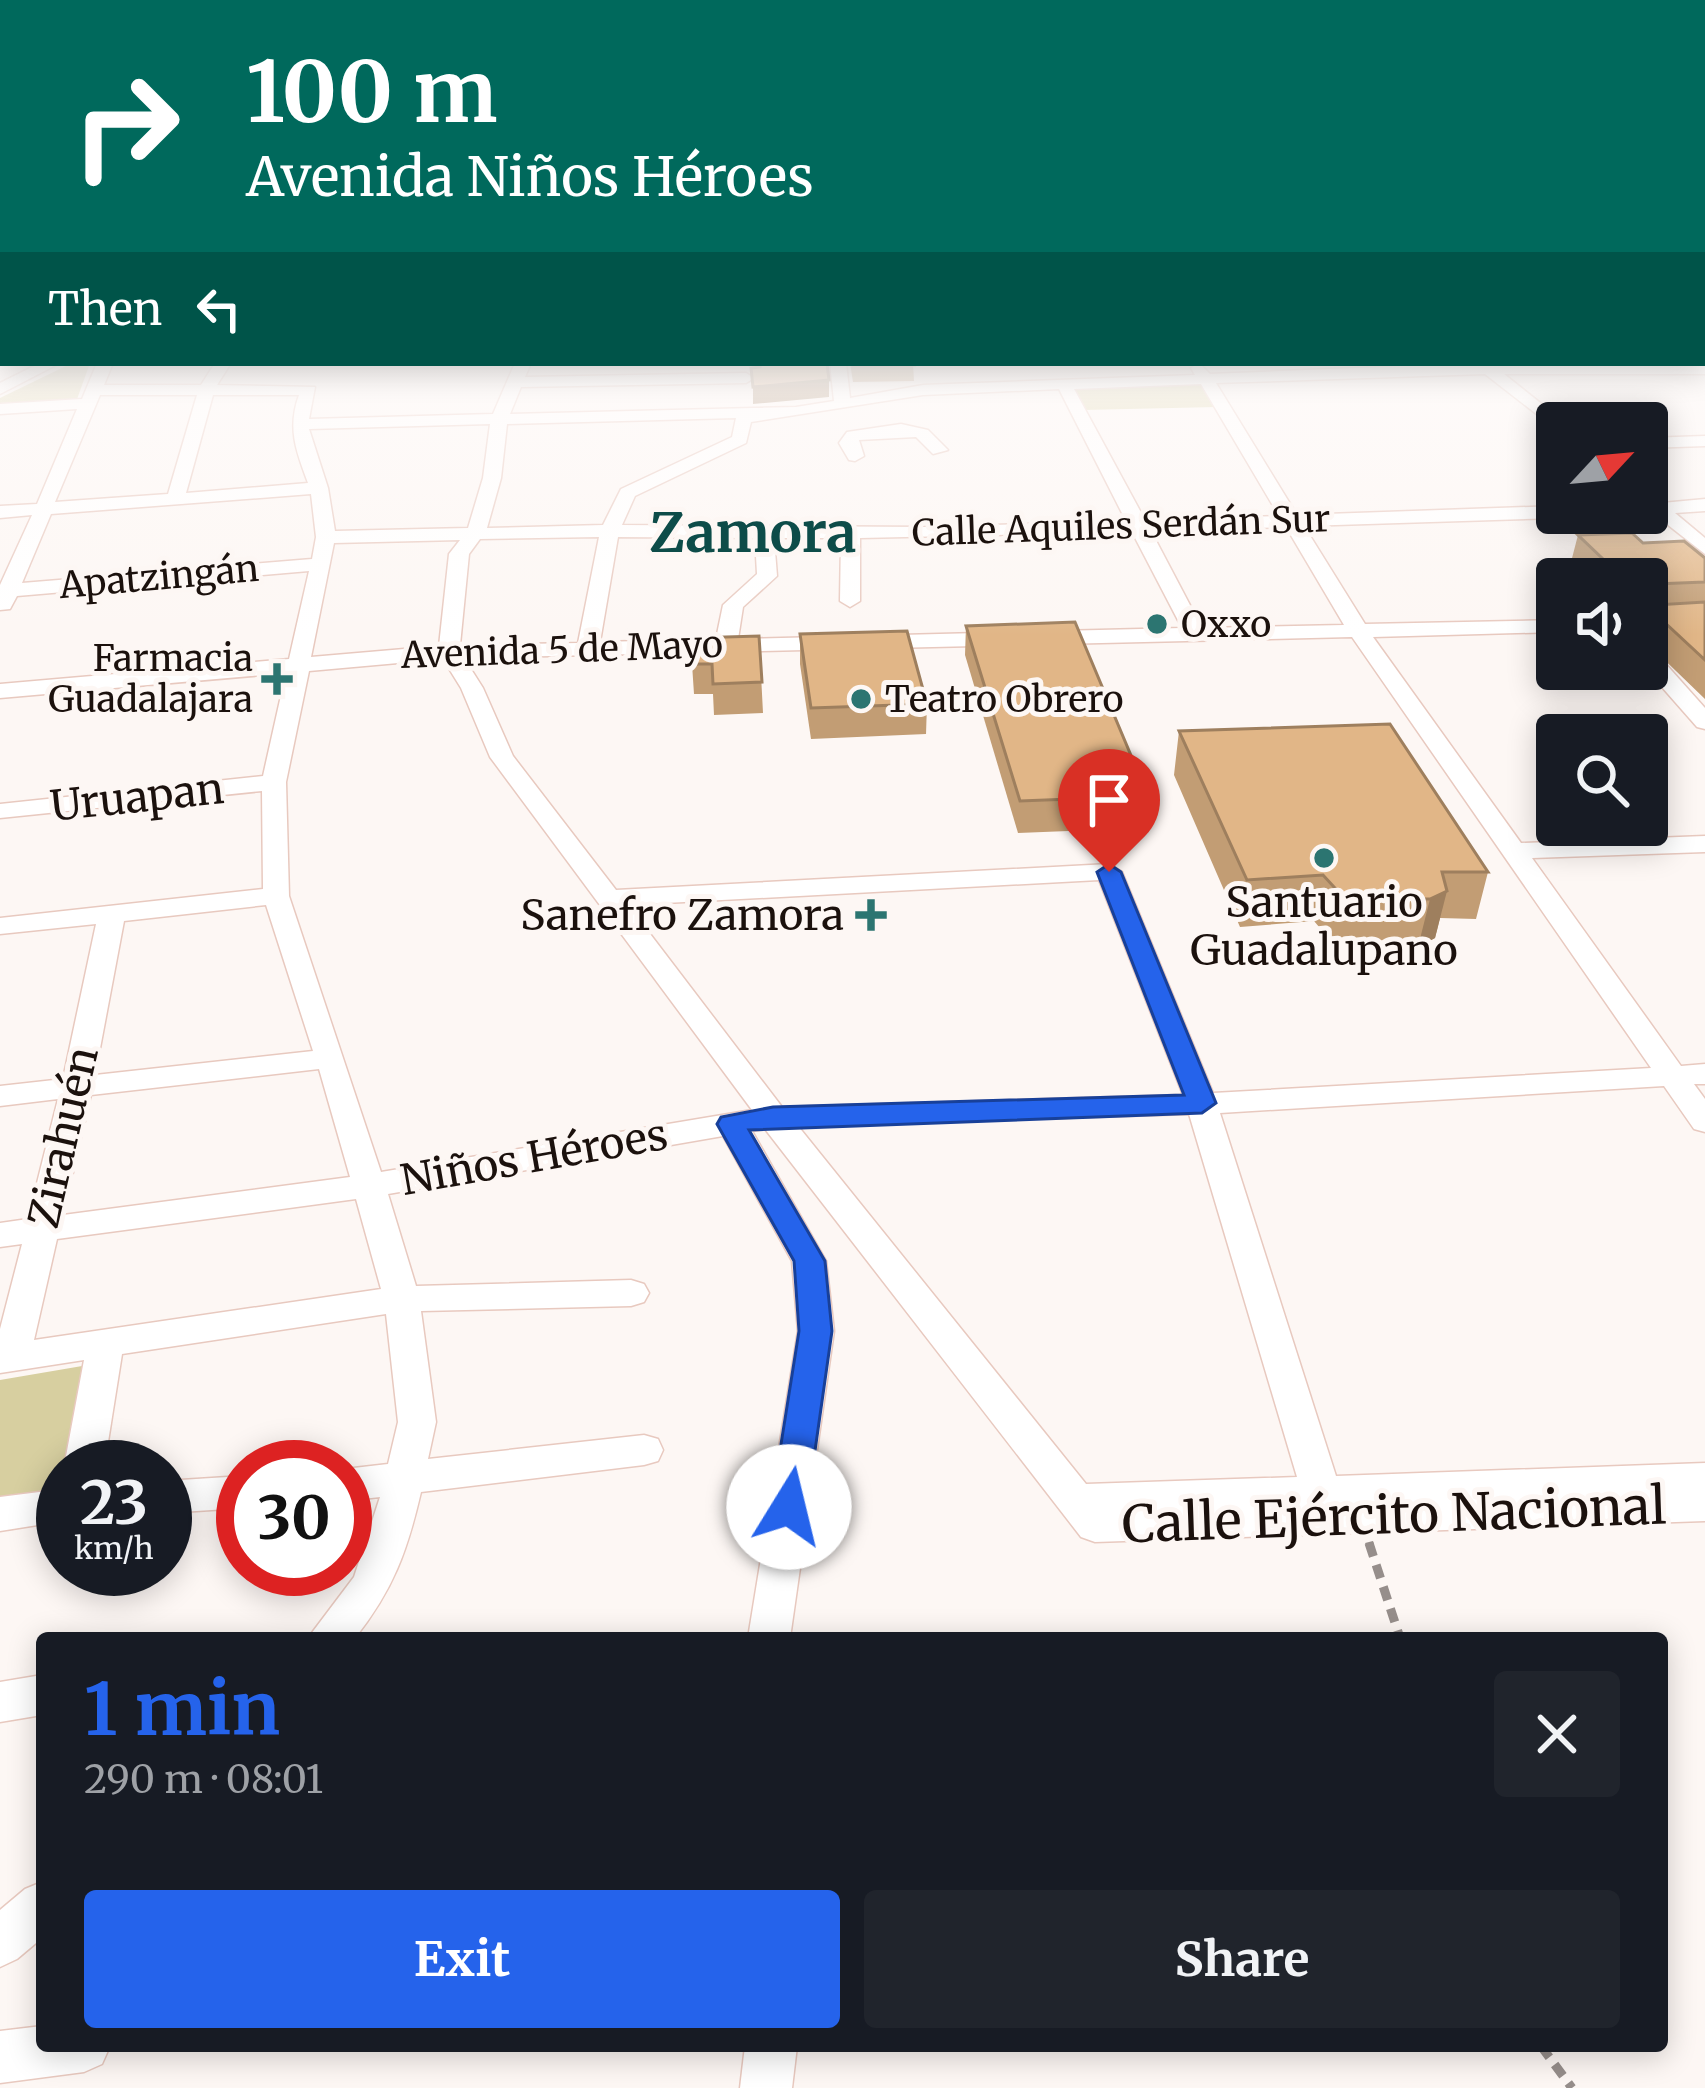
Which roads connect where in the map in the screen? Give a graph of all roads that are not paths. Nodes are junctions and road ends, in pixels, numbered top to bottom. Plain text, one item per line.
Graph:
1 (73, 439) edge
2 (192, 439) edge
3 (305, 439) edge
4 (496, 439) edge
5 (739, 439) edge
6 (849, 439) edge
7 (891, 439) edge
8 (932, 439) edge
9 (1093, 439) edge
10 (1242, 439) edge
11 (1705, 441) edge
12 (1668, 442) edge
13 (939, 450) dead end
14 (900, 454) dead end
15 (855, 456) dead end
16 (320, 488) junction
17 (175, 500) junction
18 (1668, 505) edge
19 (1705, 505) edge
20 (44, 509) junction
21 (0, 512) edge
22 (1536, 513) edge
23 (1668, 519) edge
24 (1290, 521) junction
25 (1138, 523) junction
26 (610, 531) junction
27 (476, 532) junction
28 (764, 533) junction
29 (851, 534) junction
30 (326, 537) junction
31 (31, 542) junction
32 (0, 545) edge
33 (1705, 548) edge
34 (318, 564) junction
35 (3, 597) edge
36 (850, 601) dead end
37 (1536, 627) edge
38 (1359, 632) junction
39 (1195, 634) junction
40 (726, 644) junction
41 (588, 647) junction
42 (449, 652) junction
43 (303, 663) junction
44 (1668, 681) edge
45 (0, 691) edge
46 (1705, 722) edge
47 (274, 782) junction
48 (0, 811) edge
49 (1705, 844) edge
50 (1511, 851) junction
51 (276, 896) junction
52 (609, 898) junction
53 (111, 914) junction
54 (0, 926) edge
55 (332, 1058) junction
56 (1705, 1074) edge
57 (1671, 1076) junction
58 (76, 1087) junction
59 (0, 1096) edge
60 (1202, 1103) junction
61 (773, 1117) junction
62 (1705, 1122) edge
63 (731, 1124) junction
64 (366, 1186) junction
65 (41, 1230) junction
66 (0, 1235) edge
67 (631, 1293) dead end
68 (403, 1299) junction
69 (105, 1345) junction
70 (5, 1359) edge
71 (89, 1440) edge
72 (644, 1450) dead end
73 (1705, 1479) edge
74 (403, 1481) junction
75 (372, 1483) edge
76 (1322, 1493) junction
77 (1076, 1501) junction
78 (1705, 1505) edge
79 (36, 1509) edge
80 (0, 1514) edge
81 (1360, 1516) junction
82 (334, 1632) edge
83 (771, 1632) edge
84 (36, 1696) edge
85 (0, 1702) edge
86 (36, 1911) edge
87 (0, 1942) edge
88 (39, 2052) edge
89 (770, 2052) edge
90 (0, 2057) edge
91 (766, 2088) edge

1 - 20 street
2 - 17 street
3 - 16 street
4 - 27 street
5 - 26 street
6 - 15 street
7 - 14 street
8 - 13 street
9 - 25 street
10 - 24 street
11 - 12 street
16 - 17 street
16 - 30 street
17 - 20 street
18 - 19 street
20 - 21 street
20 - 31 street
22 - 24 street, Calle Aquiles Serdán Sur
23 - 33 street
24 - 25 street, Calle Aquiles Serdán Sur
24 - 38 street
25 - 29 street, Calle Aquiles Serdán Sur
25 - 39 street
26 - 27 street, Calle Aquiles Serdán Sur
26 - 28 street, Calle Aquiles Serdán Sur
26 - 41 street
27 - 30 street, Calle Aquiles Serdán Sur
27 - 42 street
28 - 29 street, Calle Aquiles Serdán Sur
28 - 40 street
29 - 36 street
30 - 34 street
31 - 32 street
31 - 35 street
34 - 35 street, Apatzingán
34 - 43 street
37 - 38 street, Avenida 5 de Mayo
38 - 39 street, Avenida 5 de Mayo
38 - 50 street
39 - 40 street, Avenida 5 de Mayo
40 - 41 street, Avenida 5 de Mayo
41 - 42 street, Avenida 5 de Mayo
42 - 43 street, Avenida 5 de Mayo
42 - 52 street
43 - 45 street, Avenida 5 de Mayo
43 - 47 street
44 - 46 street
47 - 48 street, Uruapan
47 - 51 street
49 - 50 street
50 - 57 street
51 - 53 street
51 - 55 street
52 - 60 street
52 - 61 street
53 - 54 street
53 - 58 street, Zirahuén
55 - 58 street
55 - 64 street
56 - 57 street, Niños Héroes
57 - 60 street, Niños Héroes
57 - 62 street
58 - 59 street
58 - 65 street, Zirahuén
60 - 61 street, Niños Héroes
60 - 76 street
61 - 63 street, Niños Héroes
61 - 77 street
63 - 64 street, Niños Héroes
63 - 83 street
64 - 65 street, Niños Héroes
64 - 68 street
65 - 66 street, Niños Héroes
65 - 70 street, Zirahuén
67 - 68 street
68 - 69 street
68 - 74 street
69 - 70 street
69 - 71 street
72 - 74 street
73 - 76 street, Calle Ejército Nacional
74 - 75 street
74 - 82 street
76 - 77 street, Calle Ejército Nacional
76 - 81 street
77 - 81 street, Calle Ejército Nacional
78 - 81 street, Calle Ejército Nacional
79 - 80 street
84 - 85 street
86 - 87 street
88 - 90 street
89 - 91 street

